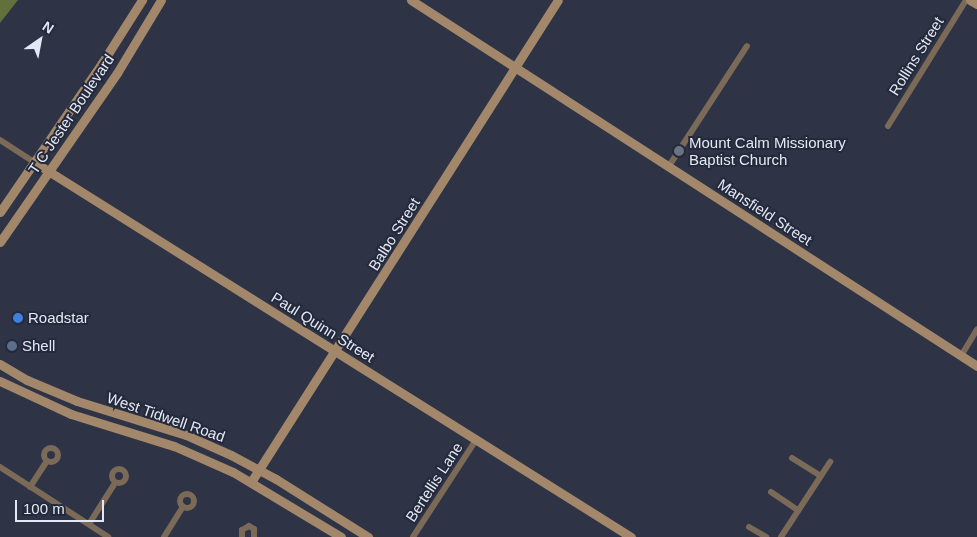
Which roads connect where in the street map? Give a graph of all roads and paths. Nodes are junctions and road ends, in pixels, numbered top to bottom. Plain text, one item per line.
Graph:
1 (142, 0) edge
2 (161, 0) edge
3 (411, 0) edge
4 (558, 0) edge
5 (966, 0) edge
6 (970, 0) edge
7 (977, 4) edge
8 (747, 46) dead end
9 (102, 63) junction
10 (515, 67) junction
11 (117, 73) junction
12 (888, 126) dead end
13 (0, 140) edge
14 (34, 162) junction
15 (669, 166) junction
16 (49, 172) junction
17 (0, 212) edge
18 (0, 242) edge
19 (977, 329) edge
20 (336, 351) junction
21 (961, 356) junction
22 (0, 364) edge
23 (977, 366) edge
24 (27, 380) junction
25 (0, 381) edge
26 (21, 392) junction
27 (144, 422) junction
28 (140, 436) junction
29 (476, 440) junction
30 (792, 458) dead end
31 (47, 461) dead end
32 (830, 462) dead end
33 (0, 467) edge
34 (259, 469) junction
35 (821, 476) junction
36 (251, 482) junction
37 (115, 483) dead end
38 (30, 487) junction
39 (771, 492) dead end
40 (183, 507) dead end
41 (798, 510) junction
42 (88, 524) junction
43 (749, 527) dead end
44 (108, 537) edge
45 (164, 537) edge
46 (242, 537) edge
47 (254, 537) edge
48 (341, 537) edge
49 (368, 537) edge
50 (413, 537) edge
51 (631, 537) edge
52 (766, 537) edge
53 (782, 537) edge

1 - 9 street, T C Jester Boulevard
2 - 11 street, T C Jester Boulevard
3 - 10 street, Mansfield Street
4 - 10 street, Balbo Street
5 - 12 street, Rollins Street
6 - 7 street
8 - 15 street
9 - 11 street
9 - 14 street, T C Jester Boulevard
10 - 15 street, Mansfield Street
10 - 20 street, Balbo Street
11 - 16 street, T C Jester Boulevard
13 - 14 street, Paul Quinn Street
14 - 16 street, Paul Quinn Street
14 - 17 street, T C Jester Boulevard
15 - 21 street, Mansfield Street
16 - 18 street, T C Jester Boulevard
16 - 20 street, Paul Quinn Street
19 - 21 street
20 - 29 street, Paul Quinn Street
20 - 34 street, Balbo Street
21 - 23 street, Mansfield Street
22 - 24 street, West Tidwell Road
24 - 26 street
24 - 27 street, West Tidwell Road
25 - 26 street, West Tidwell Road
26 - 28 street, West Tidwell Road
27 - 28 street
27 - 34 street, West Tidwell Road
28 - 36 street, West Tidwell Road
29 - 50 street, Bertellis Lane
29 - 51 street, Paul Quinn Street
30 - 35 street
31 - 38 street
32 - 35 street
33 - 38 street
34 - 36 street, Balbo Street
34 - 49 street, West Tidwell Road
35 - 41 street
36 - 48 street, West Tidwell Road
37 - 42 street
38 - 42 street
39 - 41 street
40 - 45 street
41 - 53 street
42 - 44 street
43 - 52 street
46 - 47 street

